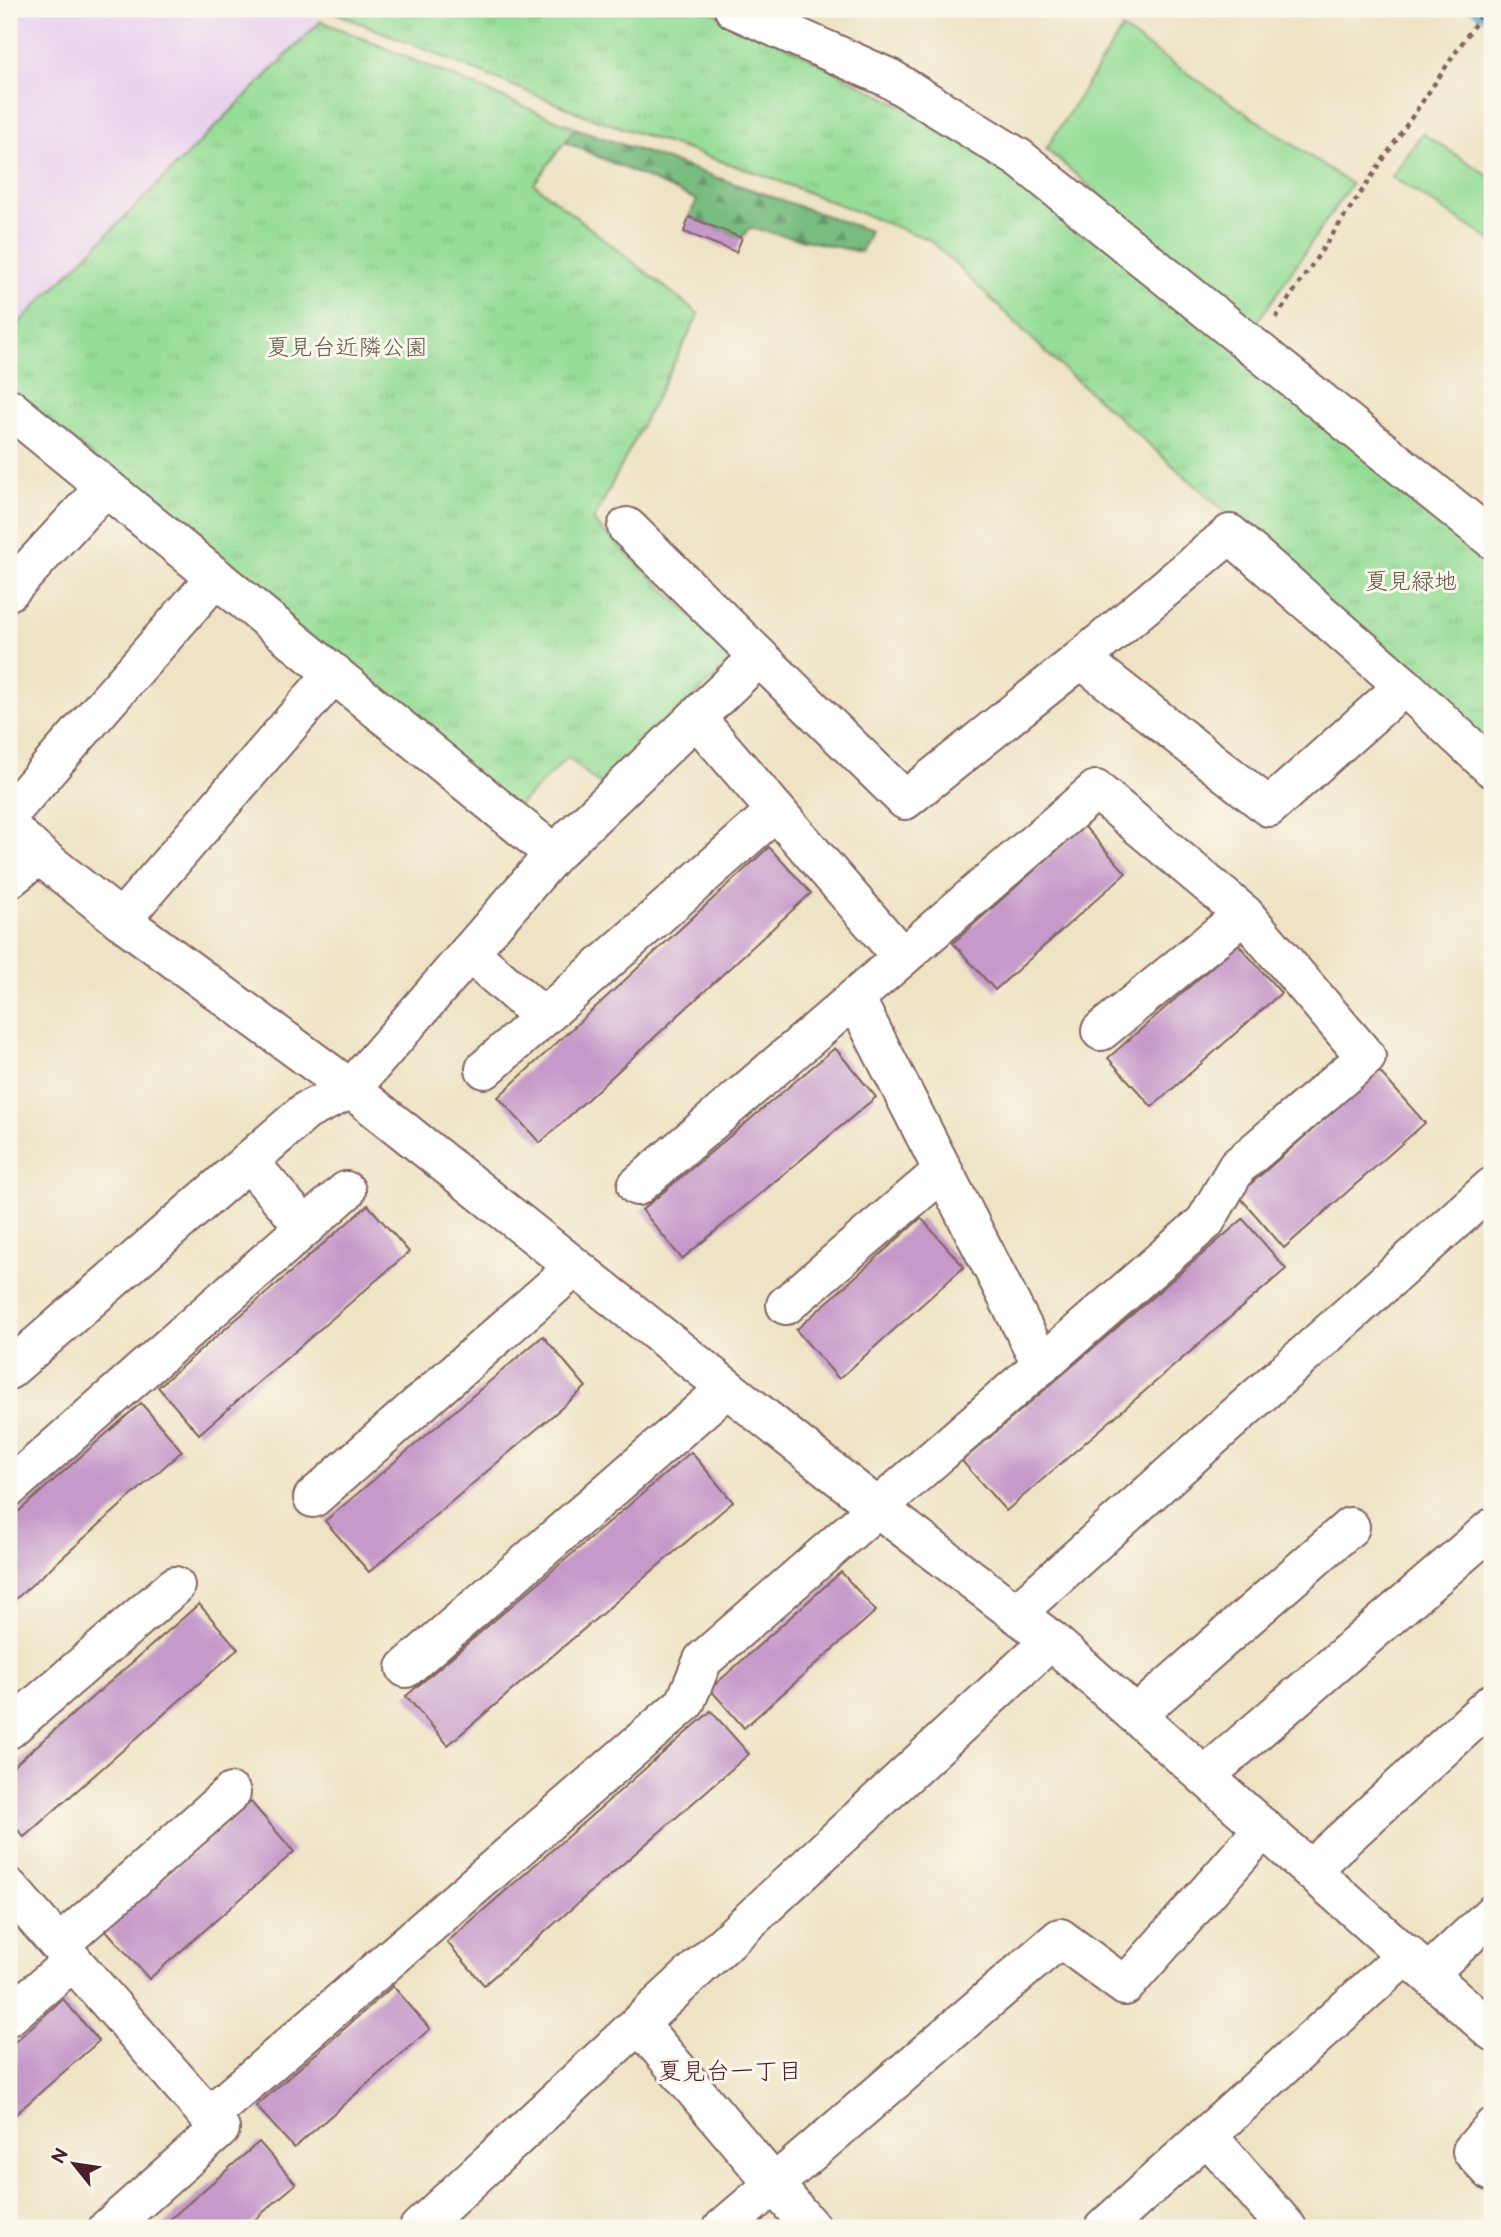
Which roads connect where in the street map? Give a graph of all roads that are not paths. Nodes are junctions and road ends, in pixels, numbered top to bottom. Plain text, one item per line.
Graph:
1 (734, 9) edge
2 (9, 408) edge
3 (105, 486) junction
4 (627, 527) dead end
5 (1492, 539) edge
6 (216, 577) junction
7 (9, 592) edge
8 (758, 658) junction
9 (1081, 659) junction
10 (334, 673) junction
11 (1404, 686) junction
12 (696, 719) junction
13 (1492, 768) edge
14 (776, 811) junction
15 (9, 814) edge
16 (9, 827) edge
17 (554, 854) junction
18 (39, 856) junction
19 (9, 879) edge
20 (1244, 914) junction
21 (121, 920) junction
22 (469, 952) junction
23 (902, 957) junction
24 (855, 998) junction
25 (543, 1017) junction
26 (1101, 1031) dead end
27 (485, 1069) dead end
28 (351, 1088) junction
29 (249, 1162) junction
30 (943, 1171) junction
31 (637, 1186) dead end
32 (1492, 1187) edge
33 (346, 1191) dead end
34 (306, 1227) junction
35 (575, 1267) junction
36 (786, 1305) dead end
37 (1042, 1365) junction
38 (9, 1370) edge
39 (727, 1388) junction
40 (9, 1488) edge
41 (313, 1498) dead end
42 (878, 1508) junction
43 (1350, 1527) dead end
44 (1492, 1528) edge
45 (175, 1586) dead end
46 (1016, 1612) junction
47 (1051, 1640) junction
48 (406, 1668) dead end
49 (1492, 1703) edge
50 (1136, 1715) junction
51 (9, 1729) edge
52 (1205, 1776) junction
53 (231, 1793) dead end
54 (1264, 1828) junction
55 (1311, 1869) junction
56 (9, 1888) edge
57 (1492, 1914) edge
58 (66, 1953) junction
59 (1418, 1964) junction
60 (9, 2016) edge
61 (639, 2024) junction
62 (1492, 2031) edge
63 (209, 2116) junction
64 (1492, 2128) edge
65 (1207, 2135) junction
66 (1492, 2172) edge
67 (774, 2185) junction
68 (108, 2228) edge
69 (419, 2228) edge
70 (723, 2228) edge
71 (811, 2228) edge
72 (1104, 2228) edge
73 (1287, 2228) edge

1 - 5 street
2 - 3 street
3 - 6 street
3 - 7 street
4 - 8 street
6 - 10 street
6 - 15 street
8 - 9 street
8 - 12 street
9 - 11 street
9 - 11 street
10 - 17 street
10 - 21 street
11 - 13 street
12 - 14 street
12 - 17 street
14 - 23 street
14 - 25 street
16 - 18 street
17 - 22 street
18 - 19 street
18 - 21 street
20 - 23 street
20 - 26 street
20 - 37 street
21 - 28 street
22 - 25 street
22 - 28 street
23 - 24 street
24 - 30 street
24 - 31 street
25 - 27 street
28 - 29 street
28 - 35 street
29 - 34 street
29 - 38 street
30 - 36 street
30 - 37 street
32 - 46 street
33 - 34 street
34 - 40 street
35 - 39 street
35 - 41 street
37 - 42 street
39 - 42 street
39 - 48 street
42 - 46 street
42 - 63 street
43 - 50 street
44 - 52 street
45 - 51 street
46 - 47 street
47 - 50 street
47 - 61 street
49 - 55 street
50 - 52 street
52 - 54 street
53 - 58 street
54 - 55 street
54 - 67 street
55 - 59 street
56 - 58 street
57 - 59 street
58 - 60 street
58 - 63 street
59 - 62 street
59 - 65 street
61 - 67 street
61 - 69 street
63 - 68 street
64 - 66 street
65 - 72 street
65 - 73 street
67 - 70 street
67 - 71 street

